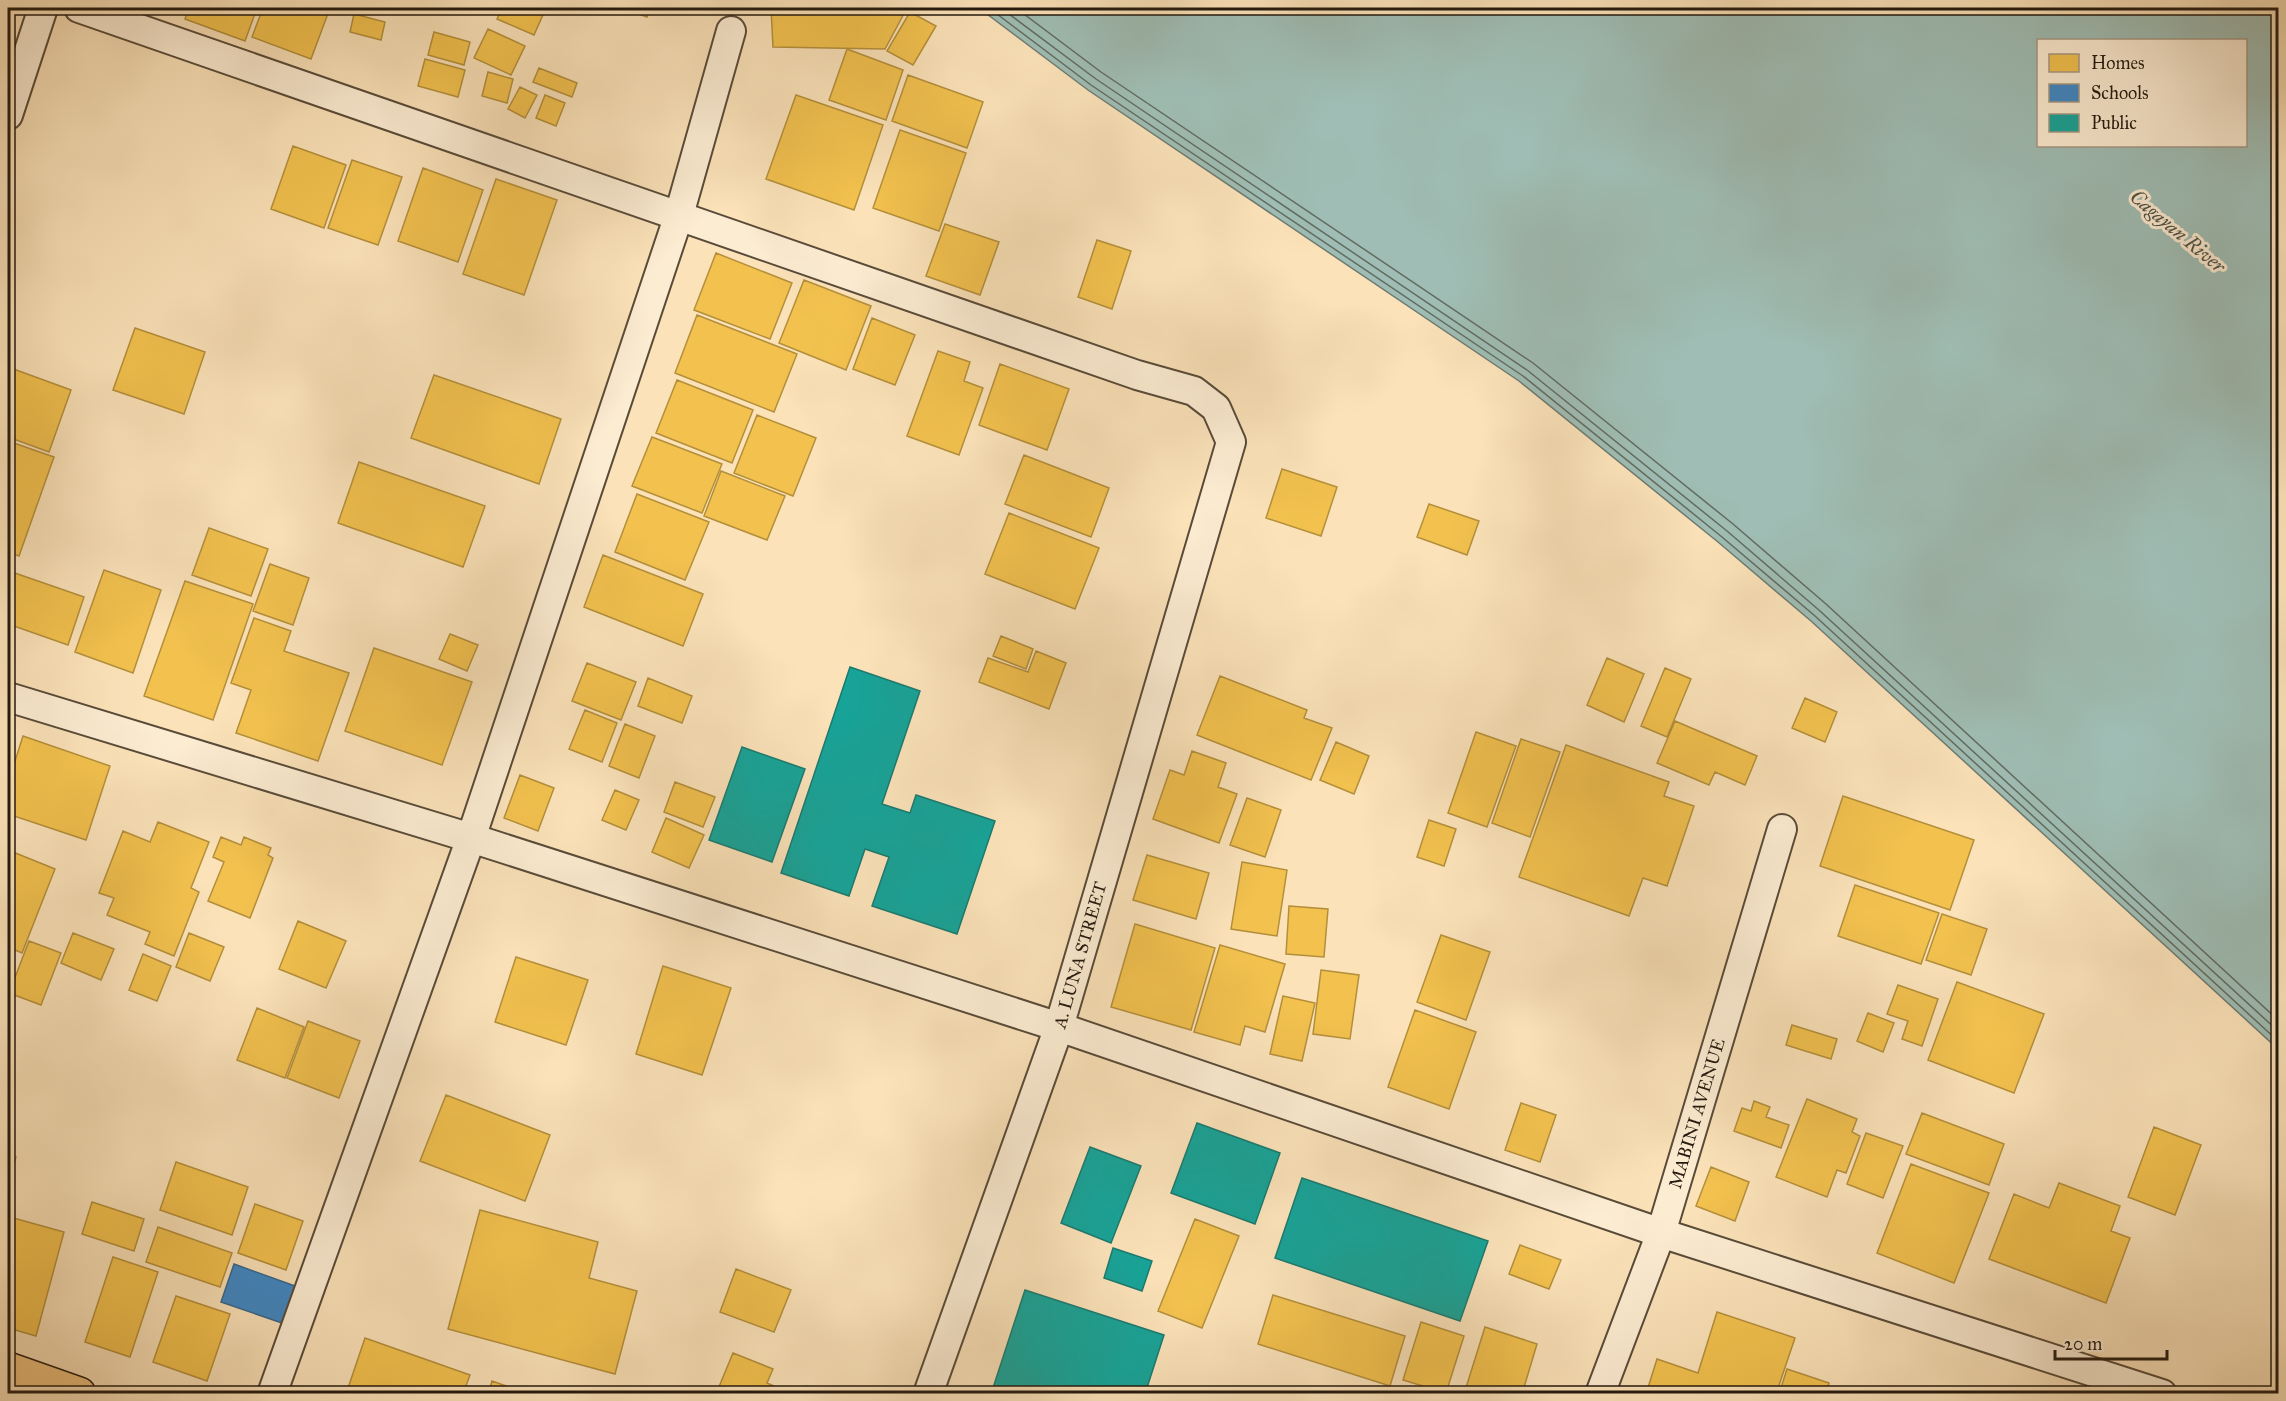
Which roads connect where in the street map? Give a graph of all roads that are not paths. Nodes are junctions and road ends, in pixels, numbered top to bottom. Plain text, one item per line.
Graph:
1 (43, 8) edge
2 (79, 8) edge
3 (731, 31) dead end
4 (8, 115) edge
5 (679, 215) junction
6 (8, 697) edge
7 (1782, 829) dead end
8 (471, 838) junction
9 (1059, 1027) junction
10 (1661, 1233) junction
11 (8, 1369) edge
12 (79, 1394) edge
13 (272, 1394) edge
14 (928, 1394) edge
15 (1600, 1394) edge
16 (2162, 1394) edge

1 - 4 street
2 - 5 street, A. LUNA STREET
3 - 5 street
5 - 8 street
5 - 9 street, A. LUNA STREET
6 - 8 street
7 - 10 street, MABINI AVENUE
8 - 9 street
8 - 13 street
9 - 10 street
9 - 14 street, A. LUNA STREET
10 - 15 street, MABINI AVENUE
10 - 16 street
11 - 12 main road

